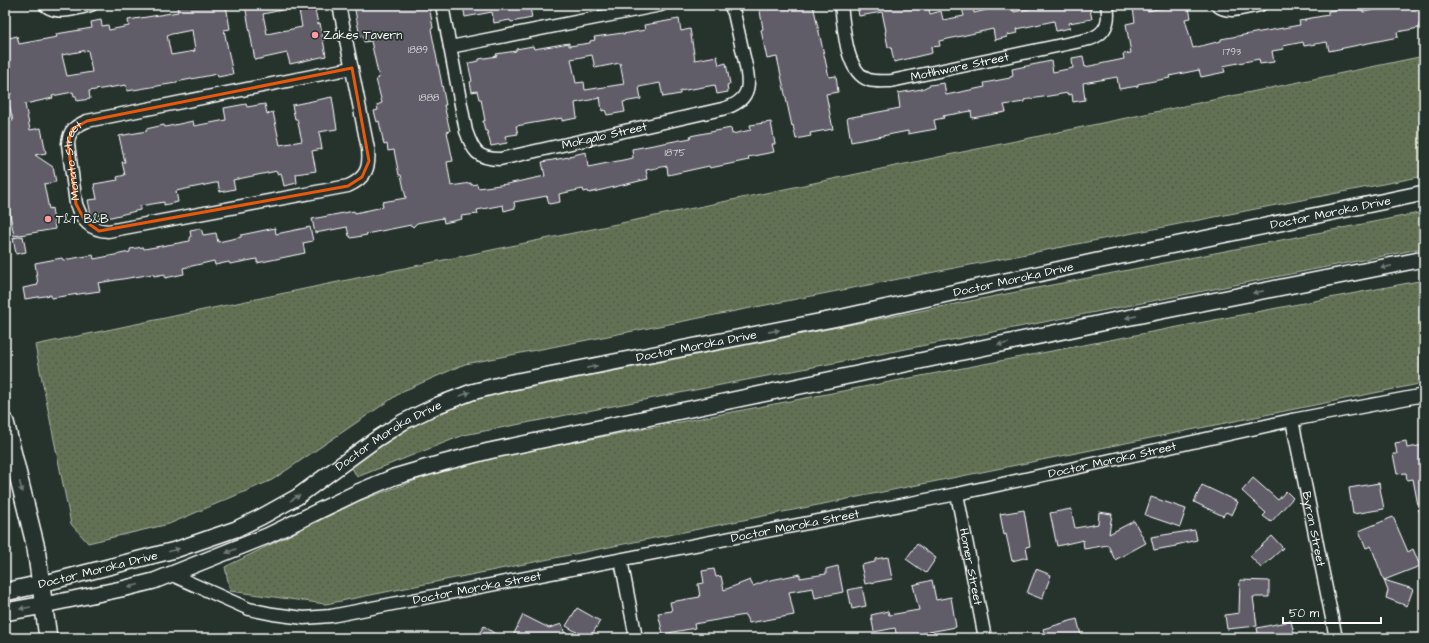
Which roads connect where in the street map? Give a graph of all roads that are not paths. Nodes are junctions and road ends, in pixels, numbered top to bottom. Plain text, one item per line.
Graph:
1 (45, 5) edge
2 (92, 5) edge
3 (340, 5) edge
4 (442, 5) edge
5 (661, 5) edge
6 (730, 5) edge
7 (840, 5) edge
8 (1107, 5) edge
9 (1217, 5) edge
10 (1260, 5) edge
11 (450, 47) junction
12 (352, 68) junction
13 (1424, 193) edge
14 (1424, 259) edge
15 (1424, 395) edge
16 (1292, 420) junction
17 (5, 422) edge
18 (957, 494) junction
19 (621, 560) junction
20 (170, 574) junction
21 (41, 584) junction
22 (5, 592) edge
23 (44, 605) junction
24 (5, 612) edge
25 (48, 638) edge
26 (636, 638) edge
27 (986, 638) edge
28 (1336, 638) edge

1 - 2 street
3 - 12 street, Monato Street
4 - 11 street, Mokgalo Street
5 - 11 street
6 - 11 street, Mokgalo Street
7 - 8 street, Motlhware Street
9 - 10 street
12 - 12 street, Monato Street
21 -> 13 street, Doctor Moroka Drive
14 -> 20 street, Doctor Moroka Drive
15 - 16 street, Doctor Moroka Street
16 - 18 street, Doctor Moroka Street
16 - 28 street, Byron Street
17 -> 21 main road
18 - 19 street, Doctor Moroka Street
18 - 27 street, Homer Street
19 - 20 street, Doctor Moroka Street
19 - 26 street
20 -> 23 street, Doctor Moroka Drive
21 - 22 main road, Doctor Moroka Drive
21 - 23 main road
23 -> 24 main road, Doctor Moroka Drive
23 - 25 main road

